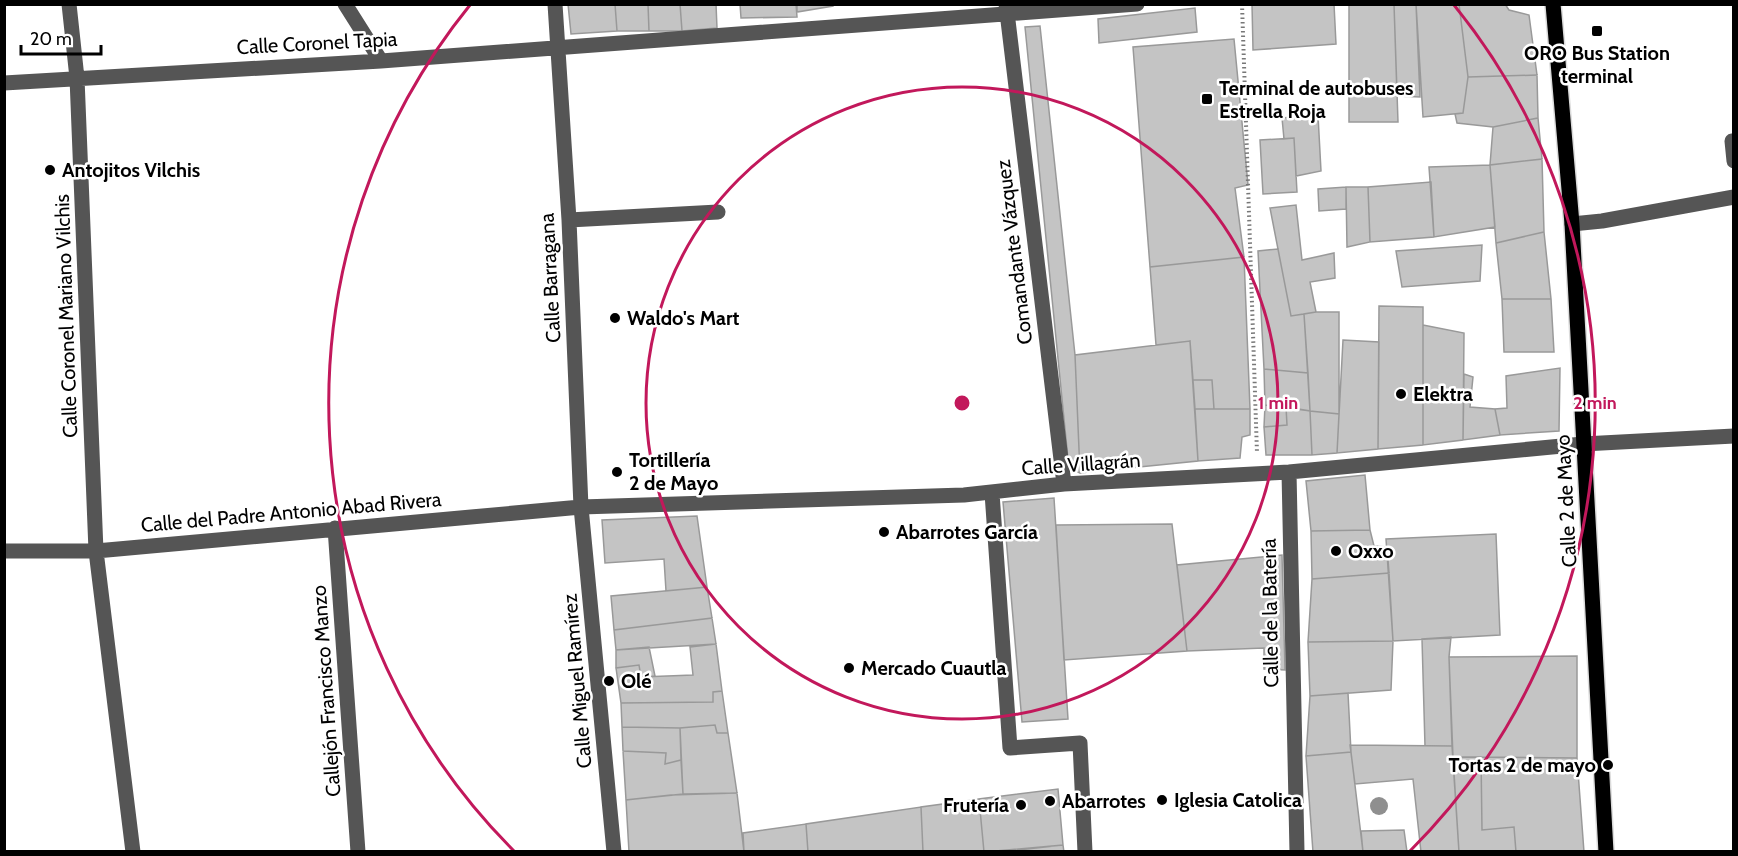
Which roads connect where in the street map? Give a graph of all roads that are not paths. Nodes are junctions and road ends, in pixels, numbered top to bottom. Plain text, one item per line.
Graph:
1 (69, 4) edge
2 (345, 4) edge
3 (555, 4) edge
4 (1137, 4) edge
5 (1553, 4) edge
6 (1006, 10) edge
7 (558, 47) junction
8 (381, 61) junction
9 (77, 78) junction
10 (4, 83) edge
11 (1732, 141) dead end
12 (1734, 161) edge
13 (1734, 197) edge
14 (718, 212) dead end
15 (569, 220) junction
16 (1572, 224) junction
17 (1734, 436) edge
18 (1584, 444) junction
19 (1289, 472) junction
20 (1064, 484) junction
21 (992, 493) junction
22 (581, 507) junction
23 (335, 528) junction
24 (4, 551) edge
25 (96, 551) junction
26 (133, 852) edge
27 (358, 852) edge
28 (614, 852) edge
29 (1085, 852) edge
30 (1297, 852) edge
31 (1606, 852) edge

1 - 9 street, Calle Coronel Mariano Vilchis
2 - 8 street
3 - 7 street, Calle Barragana
4 - 6 street, Calle Coronel Tapia
5 - 16 main road, Calle 2 de Mayo
6 - 7 street, Calle Coronel Tapia
6 - 20 street, Comandante Vázquez
7 - 8 street, Calle Coronel Tapia
7 - 15 street, Calle Barragana
8 - 9 street, Calle Coronel Tapia
9 - 10 street, Calle Coronel Tapia
9 - 25 street, Calle Coronel Mariano Vilchis
11 - 12 street
13 - 16 street
14 - 15 street
15 - 22 street, Calle Barragana
16 - 18 main road, Calle 2 de Mayo
17 - 18 street, Calle Villagrán
18 - 19 street, Calle Villagrán
18 - 31 main road, Calle 2 de Mayo
19 - 20 street, Calle Villagrán
19 - 30 street, Calle de la Batería
20 - 21 street, Calle Villagrán
21 - 22 street, Calle Villagrán
21 - 29 street
22 - 23 street, Calle del Padre Antonio Abad Rivera
22 - 28 street, Calle Miguel Ramírez
23 - 25 street, Calle del Padre Antonio Abad Rivera
23 - 27 street, Callejón Francisco Manzo
24 - 25 street, Calle del Padre Antonio Abad Rivera
25 - 26 street, Calle Coronel Mariano Vilchis

